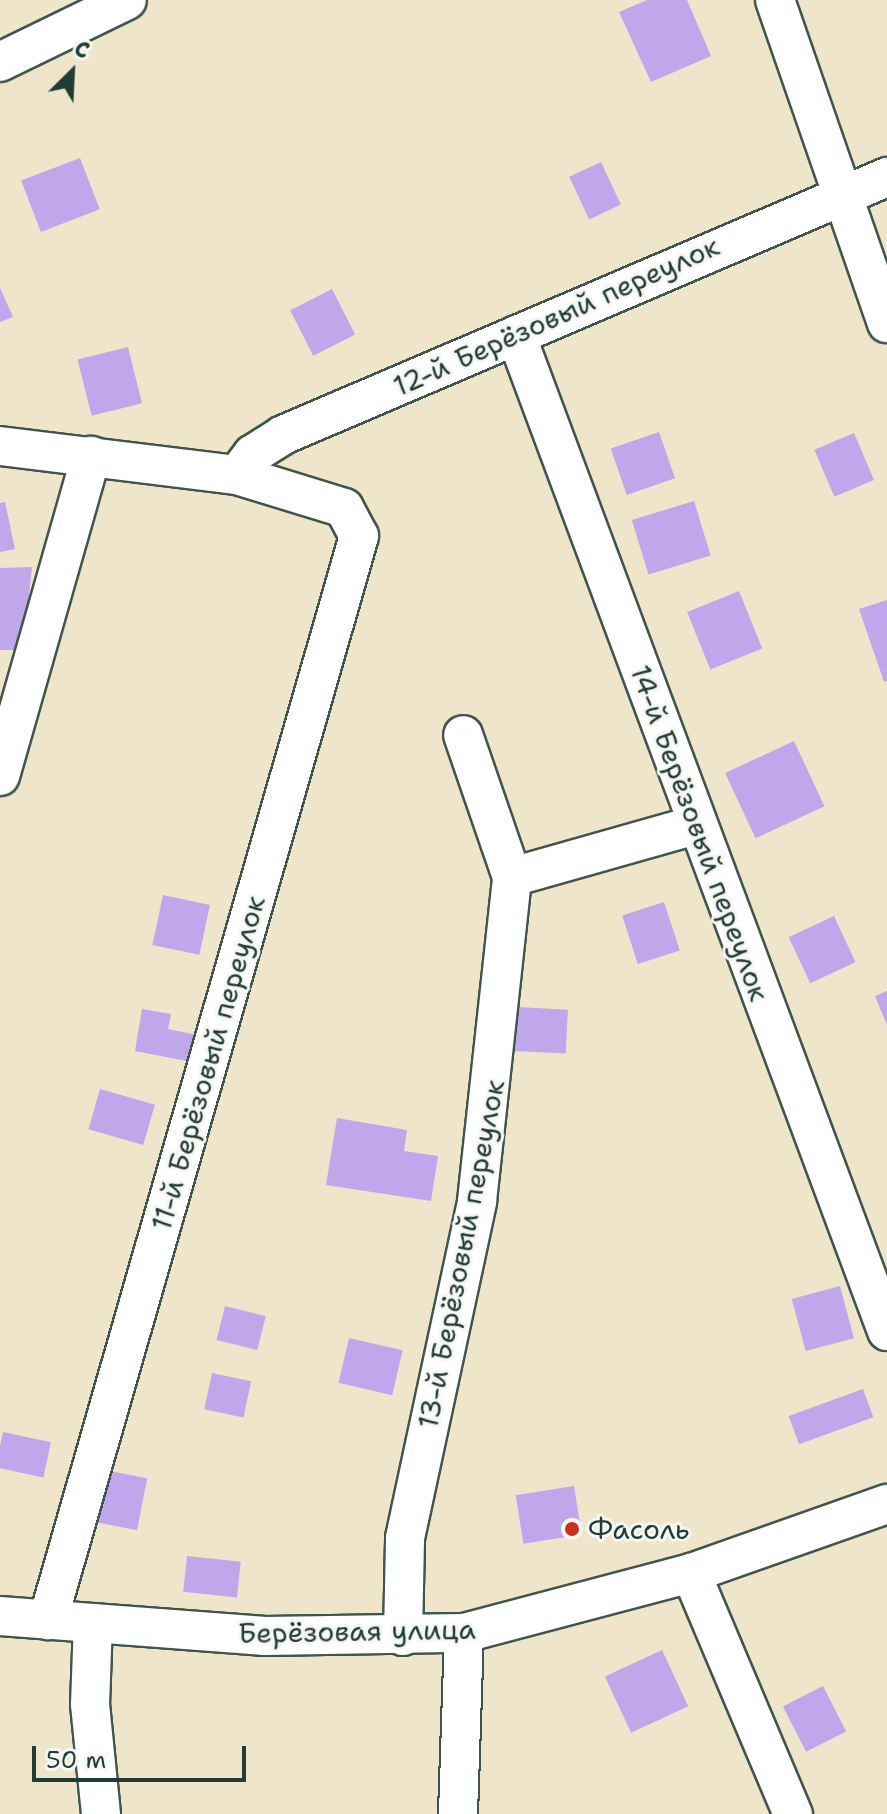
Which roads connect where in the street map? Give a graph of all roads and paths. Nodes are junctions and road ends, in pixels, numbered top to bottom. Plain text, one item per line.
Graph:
1 (127, 0) edge
2 (775, 0) edge
3 (0, 62) edge
4 (887, 177) edge
5 (842, 194) junction
6 (887, 323) edge
7 (516, 335) junction
8 (0, 446) edge
9 (91, 456) junction
10 (237, 475) junction
11 (463, 735) dead end
12 (0, 776) edge
13 (696, 825) junction
14 (512, 877) junction
15 (887, 1331) edge
16 (887, 1504) edge
17 (691, 1573) junction
18 (0, 1616) edge
19 (48, 1620) junction
20 (93, 1623) junction
21 (464, 1633) junction
22 (403, 1636) junction
23 (101, 1814) edge
24 (458, 1814) edge
25 (793, 1814) edge

1 - 3 street
2 - 5 street
4 - 5 street, 12-й Берёзовый переулок
5 - 6 street
5 - 7 street, 12-й Берёзовый переулок
7 - 10 street, 12-й Берёзовый переулок
7 - 13 street, 14-й Берёзовый переулок
8 - 9 street
9 - 10 street
9 - 12 street
10 - 19 street, 11-й Берёзовый переулок
11 - 14 street, 13-й Берёзовый переулок
13 - 14 street
13 - 15 street, 14-й Берёзовый переулок
14 - 22 street, 13-й Берёзовый переулок
16 - 17 street, Берёзовая улица
17 - 21 street, Берёзовая улица
17 - 25 street
18 - 19 street, Берёзовая улица
19 - 20 street, Берёзовая улица
20 - 22 street, Берёзовая улица
20 - 23 street
21 - 22 street, Берёзовая улица
21 - 24 street

